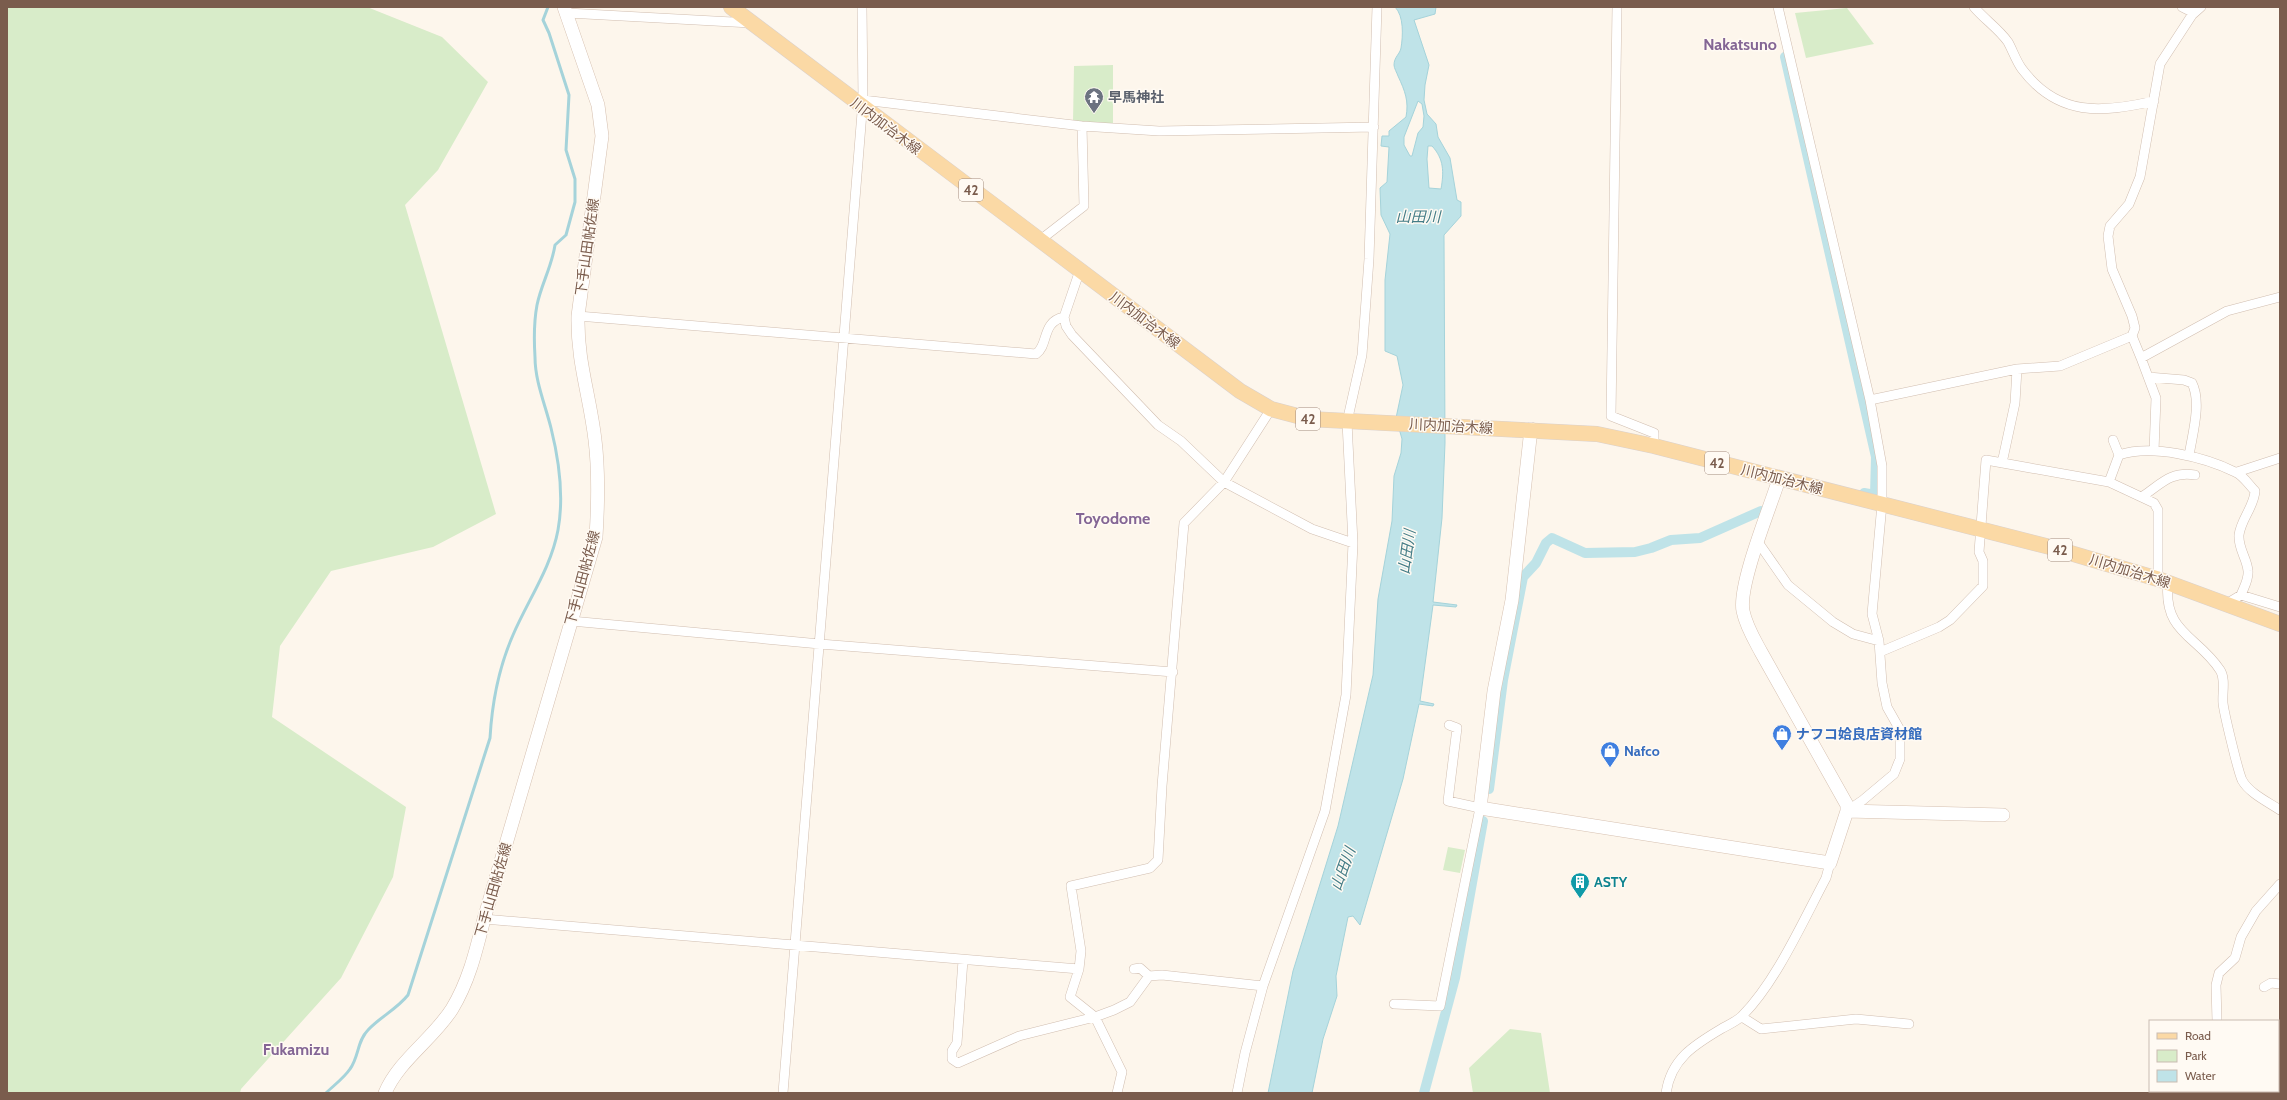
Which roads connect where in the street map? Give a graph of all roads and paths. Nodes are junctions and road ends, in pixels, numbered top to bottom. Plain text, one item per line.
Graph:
1 (731, 7) edge
2 (862, 7) edge
3 (1377, 7) edge
4 (1617, 7) edge
5 (1778, 7) edge
6 (1974, 7) edge
7 (2182, 7) edge
8 (566, 10) edge
9 (2198, 10) edge
10 (752, 23) junction
11 (2154, 101) junction
12 (863, 104) junction
13 (1082, 126) junction
14 (1374, 127) junction
15 (1039, 241) junction
16 (1080, 270) junction
17 (2280, 297) edge
18 (578, 316) junction
19 (1064, 317) junction
20 (2132, 336) junction
21 (843, 337) junction
22 (2141, 358) junction
23 (2017, 369) junction
24 (2148, 377) junction
25 (1870, 400) junction
26 (1271, 409) junction
27 (1350, 422) junction
28 (1531, 429) junction
29 (2112, 440) dead end
30 (1654, 446) junction
31 (2154, 451) junction
32 (2119, 455) junction
33 (2189, 456) junction
34 (2280, 458) edge
35 (2204, 461) junction
36 (2002, 463) junction
37 (2237, 472) junction
38 (1779, 479) junction
39 (1224, 482) junction
40 (2109, 482) junction
41 (2142, 496) junction
42 (1882, 504) junction
43 (1982, 529) junction
44 (1758, 542) junction
45 (1353, 543) junction
46 (2163, 581) junction
47 (2241, 595) junction
48 (2226, 604) junction
49 (2280, 607) edge
50 (571, 621) junction
51 (2280, 624) edge
52 (1879, 641) junction
53 (820, 644) junction
54 (1880, 652) junction
55 (1173, 672) junction
56 (1449, 725) dead end
57 (1480, 808) junction
58 (2280, 810) edge
59 (1847, 811) junction
60 (2003, 815) dead end
61 (1830, 863) junction
62 (2280, 884) edge
63 (484, 919) junction
64 (795, 945) junction
65 (963, 960) junction
66 (1134, 968) dead end
67 (1079, 969) junction
68 (1149, 976) junction
69 (2280, 984) edge
70 (1263, 986) junction
71 (2264, 986) dead end
72 (1394, 1004) dead end
73 (1095, 1017) junction
74 (1742, 1017) junction
75 (2217, 1020) edge
76 (1909, 1024) dead end
77 (385, 1093) edge
78 (783, 1093) edge
79 (1118, 1093) edge
80 (1237, 1093) edge
81 (1666, 1093) edge

1 - 10 main road, 川内加治木線 / 42
2 - 12 street
3 - 14 street
4 - 30 street
5 - 25 street
6 - 11 street
7 - 9 street
8 - 10 street
8 - 18 street, 下手山田帖佐線
9 - 11 street
10 - 12 main road, 川内加治木線 / 42
11 - 20 street
12 - 13 street
12 - 15 main road, 川内加治木線 / 42
12 - 21 street
13 - 14 street
13 - 15 street
14 - 27 street
15 - 16 main road, 川内加治木線 / 42
16 - 19 street
16 - 26 main road, 川内加治木線 / 42
17 - 22 street
18 - 21 street
18 - 50 street, 下手山田帖佐線
19 - 21 street
19 - 39 street
20 - 22 street
20 - 23 street
21 - 53 street
22 - 24 street
23 - 25 street
23 - 36 street
24 - 31 street
24 - 33 street
25 - 42 street
26 - 27 main road, 川内加治木線 / 42
26 - 39 street
27 - 28 main road, 川内加治木線 / 42
27 - 45 street
28 - 30 main road, 川内加治木線 / 42
28 - 57 street
29 - 32 street
30 - 38 main road, 川内加治木線 / 42
31 - 32 street
31 - 33 street
32 - 40 street
33 - 35 street
34 - 37 street
35 - 37 street
35 - 41 street
36 - 40 street
36 - 43 street
37 - 47 street
38 - 42 main road, 川内加治木線 / 42
38 - 44 street
39 - 45 street
39 - 55 street
40 - 41 street
41 - 46 street
42 - 43 main road, 川内加治木線 / 42
42 - 52 street
43 - 46 main road, 川内加治木線 / 42
43 - 54 street
44 - 52 street
44 - 59 street
45 - 70 street
46 - 48 main road, 川内加治木線 / 42
46 - 58 street
47 - 48 street
47 - 49 street
48 - 51 main road, 川内加治木線 / 42
50 - 53 street
50 - 63 street, 下手山田帖佐線
52 - 54 street
53 - 55 street
53 - 64 street
54 - 59 street
55 - 67 street
56 - 57 street
57 - 61 street
57 - 72 street
59 - 60 street
59 - 61 street
61 - 74 street
62 - 75 street
63 - 64 street
63 - 77 street, 下手山田帖佐線
64 - 65 street
64 - 78 street
65 - 67 street
65 - 73 street
66 - 68 street
67 - 73 street
68 - 70 street
68 - 73 street
69 - 71 street
70 - 80 street
73 - 79 street
74 - 76 street
74 - 81 street

